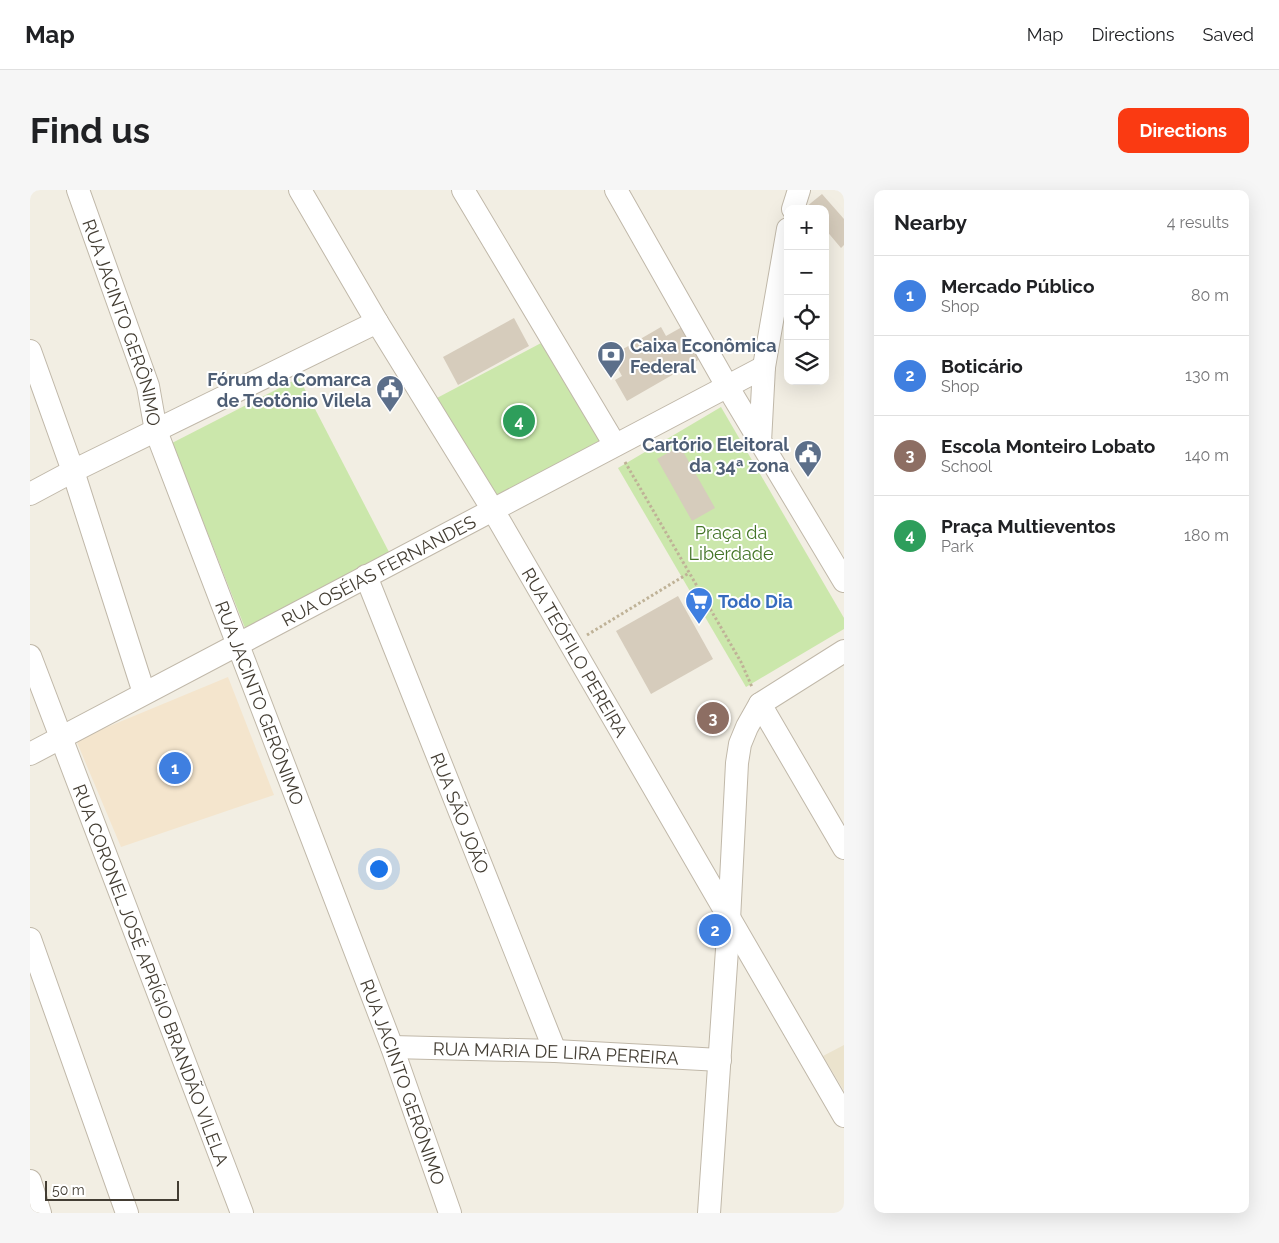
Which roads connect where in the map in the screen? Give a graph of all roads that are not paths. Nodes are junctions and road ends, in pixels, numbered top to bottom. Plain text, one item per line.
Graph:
1 (78, 190) edge
2 (300, 190) edge
3 (463, 190) edge
4 (616, 190) edge
5 (799, 190) edge
6 (795, 205) edge
7 (784, 250) edge
8 (377, 322) junction
9 (30, 351) edge
10 (764, 367) junction
11 (727, 386) junction
12 (156, 431) junction
13 (760, 442) junction
14 (615, 445) junction
15 (73, 471) junction
16 (30, 494) edge
17 (493, 510) junction
18 (366, 576) junction
19 (844, 581) edge
20 (238, 644) junction
21 (844, 651) edge
22 (30, 656) edge
23 (144, 693) junction
24 (760, 704) junction
25 (61, 738) junction
26 (30, 754) edge
27 (844, 848) edge
28 (729, 920) junction
29 (30, 939) edge
30 (392, 1047) junction
31 (555, 1051) junction
32 (720, 1060) junction
33 (844, 1116) edge
34 (30, 1181) edge
35 (40, 1213) edge
36 (127, 1213) edge
37 (242, 1213) edge
38 (450, 1213) edge
39 (709, 1213) edge

1 - 12 street, RUA JACINTO GERÔNIMO
2 - 8 street, RUA TEÓFILO PEREIRA
3 - 14 street
4 - 11 street
5 - 6 street
7 - 10 street
8 - 12 street
8 - 17 street, RUA TEÓFILO PEREIRA
9 - 15 street
10 - 11 street, RUA OSÉIAS FERNANDES
10 - 13 street
11 - 13 street
11 - 14 street, RUA OSÉIAS FERNANDES
12 - 15 street
12 - 20 street, RUA JACINTO GERÔNIMO
13 - 19 street
14 - 17 street, RUA OSÉIAS FERNANDES
15 - 16 street
15 - 23 street
17 - 18 street, RUA OSÉIAS FERNANDES
17 - 28 street, RUA TEÓFILO PEREIRA
18 - 20 street, RUA OSÉIAS FERNANDES
18 - 31 street, RUA SÃO JOÃO
20 - 23 street, RUA OSÉIAS FERNANDES
20 - 30 street, RUA JACINTO GERÔNIMO
21 - 24 street
22 - 25 street, RUA CORONEL JOSÉ APRÍGIO BRANDÃO VILELA
23 - 25 street, RUA OSÉIAS FERNANDES
24 - 27 street
24 - 28 street
25 - 26 street, RUA OSÉIAS FERNANDES
25 - 37 street, RUA CORONEL JOSÉ APRÍGIO BRANDÃO VILELA
28 - 32 street
28 - 33 street, RUA TEÓFILO PEREIRA
29 - 36 street
30 - 31 street, RUA MARIA DE LIRA PEREIRA
30 - 38 street, RUA JACINTO GERÔNIMO
31 - 32 street, RUA MARIA DE LIRA PEREIRA
32 - 39 street
34 - 35 street

